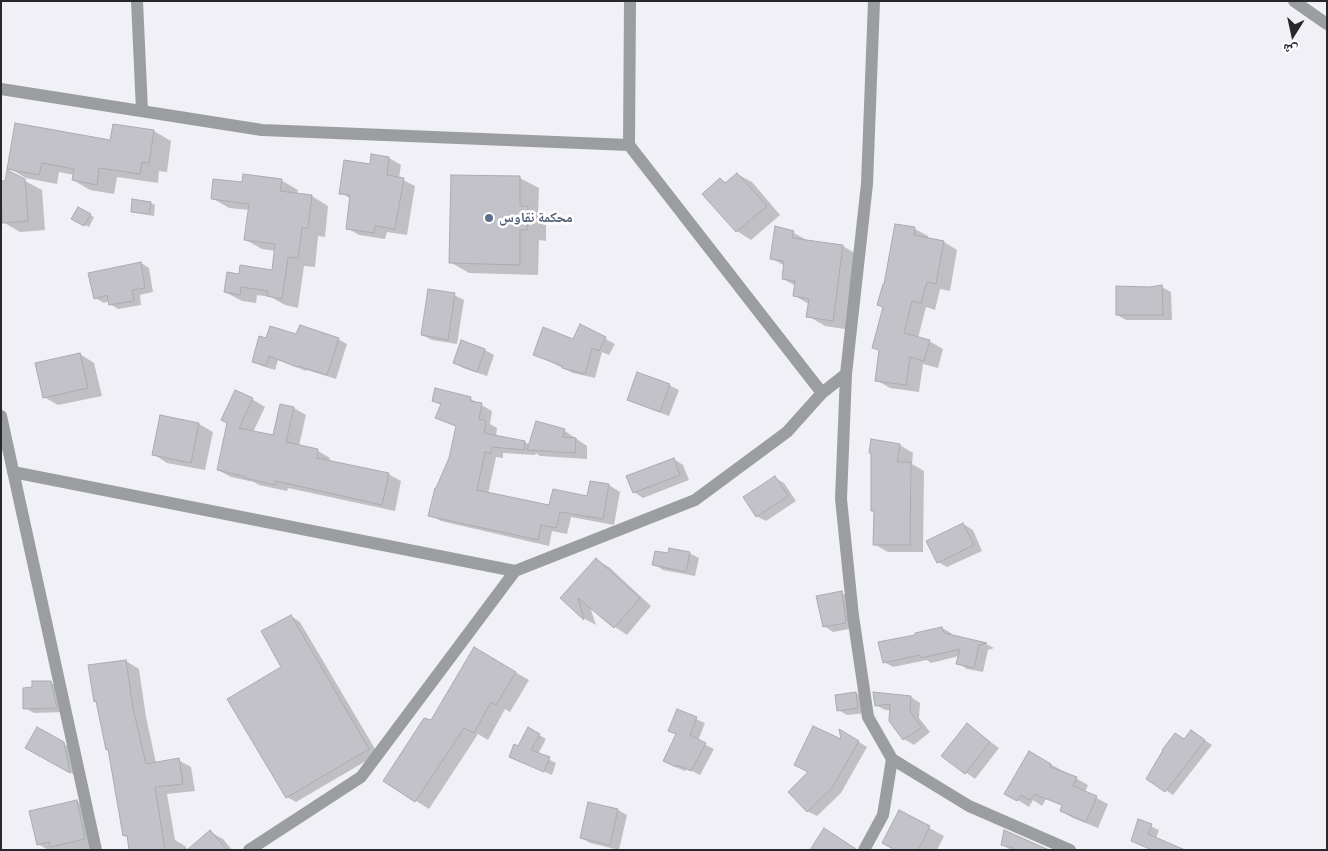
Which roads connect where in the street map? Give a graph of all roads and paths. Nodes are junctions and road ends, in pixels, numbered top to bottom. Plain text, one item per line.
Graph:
1 (137, 1) edge
2 (630, 1) edge
3 (874, 1) edge
4 (1294, 1) edge
5 (1327, 24) edge
6 (1, 89) edge
7 (142, 111) junction
8 (629, 144) junction
9 (846, 374) junction
10 (822, 393) junction
11 (1, 416) edge
12 (13, 472) junction
13 (515, 571) junction
14 (892, 759) junction
15 (96, 850) edge
16 (249, 850) edge
17 (864, 850) edge
18 (1070, 850) edge

1 - 7 street
2 - 8 street
3 - 9 street
4 - 5 street
6 - 7 street
7 - 8 street
8 - 10 street
9 - 10 street
9 - 14 street
10 - 13 street
11 - 12 street
12 - 13 street
12 - 15 street
13 - 16 street
14 - 17 street
14 - 18 street

